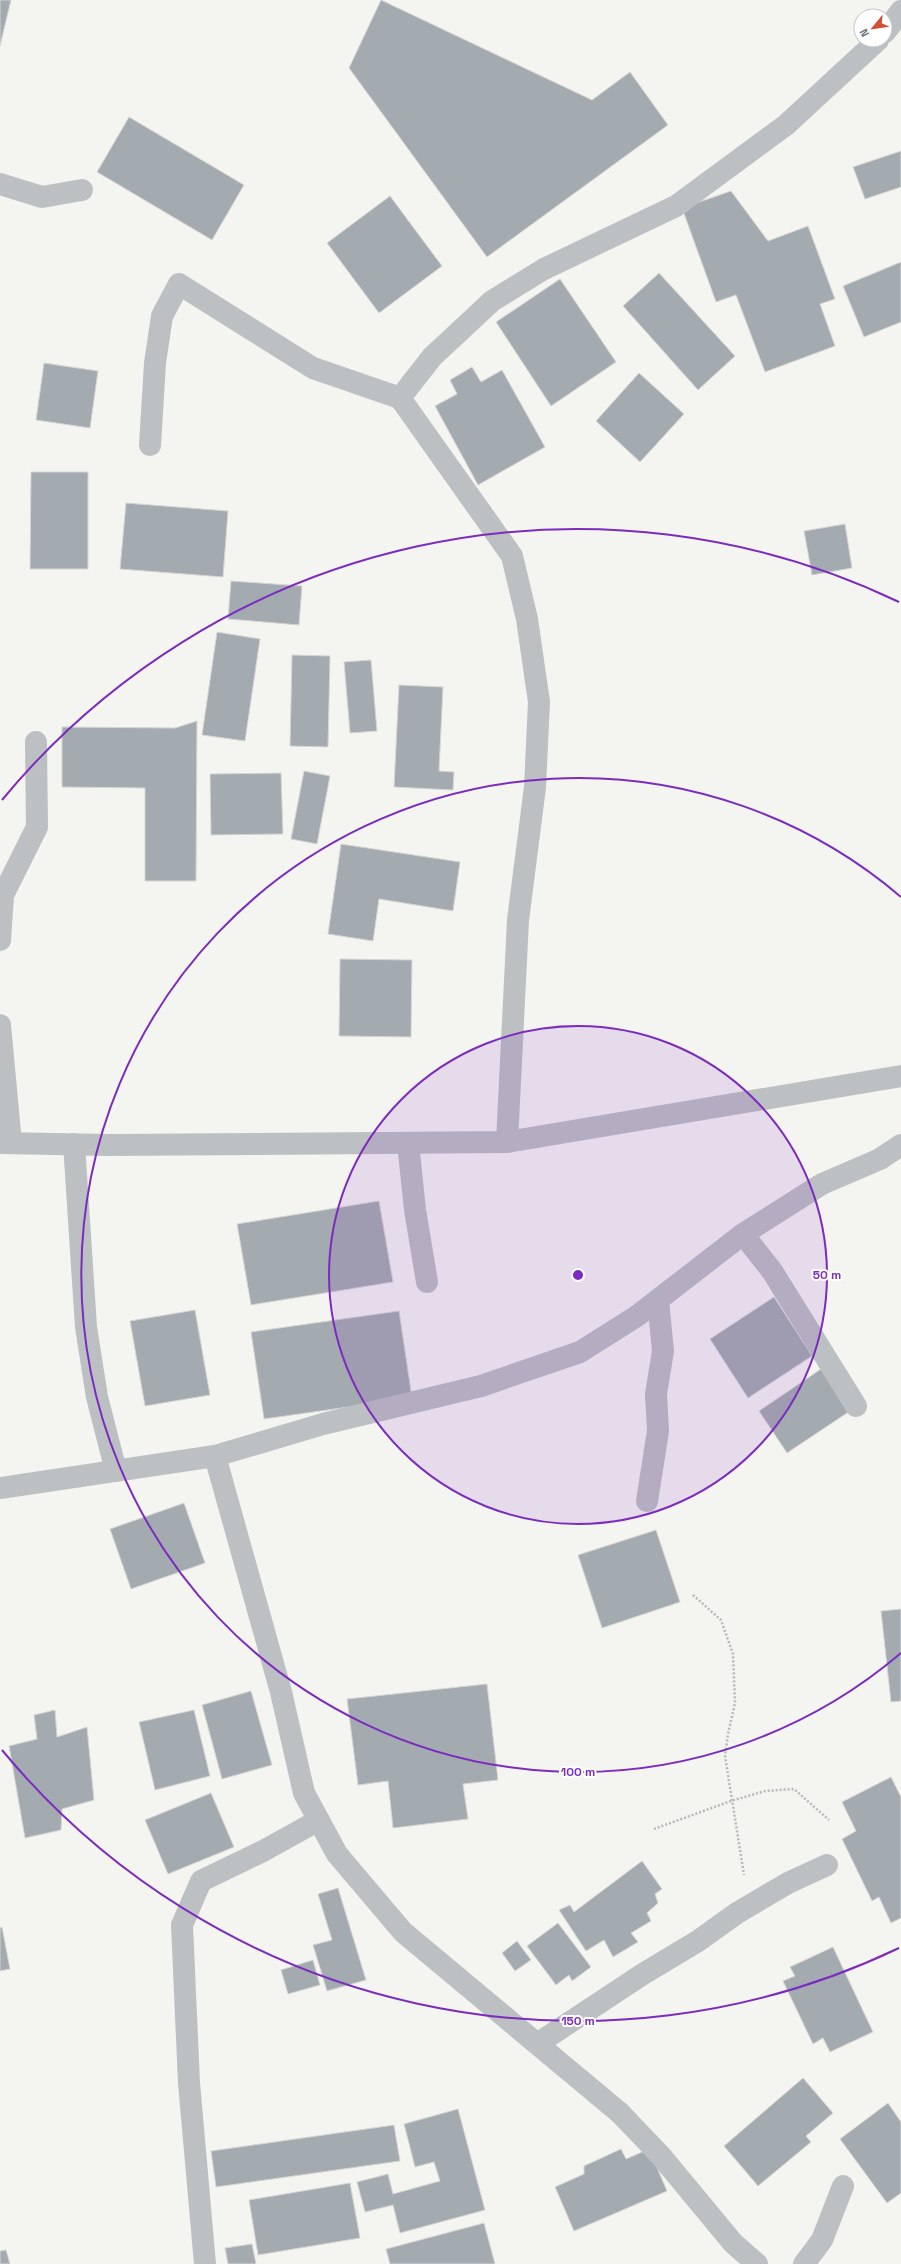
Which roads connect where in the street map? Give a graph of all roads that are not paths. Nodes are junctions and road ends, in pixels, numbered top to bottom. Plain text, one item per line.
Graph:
1 (901, 11) edge
2 (893, 22) edge
3 (869, 48) edge
4 (0, 184) edge
5 (82, 190) dead end
6 (400, 398) junction
7 (150, 445) dead end
8 (36, 742) dead end
9 (0, 940) edge
10 (0, 1024) edge
11 (901, 1076) edge
12 (507, 1142) junction
13 (6, 1143) edge
14 (408, 1143) junction
15 (74, 1144) junction
16 (901, 1145) edge
17 (743, 1234) junction
18 (427, 1282) dead end
19 (658, 1300) junction
20 (856, 1406) dead end
21 (215, 1456) junction
22 (116, 1471) junction
23 (0, 1488) edge
24 (647, 1501) dead end
25 (319, 1820) junction
26 (827, 1865) dead end
27 (537, 2044) junction
28 (843, 2186) dead end
29 (205, 2264) edge
30 (757, 2264) edge
31 (804, 2264) edge

1 - 2 street
3 - 6 street
4 - 5 street
6 - 7 street
6 - 12 street
8 - 9 street
10 - 13 street
11 - 12 street
12 - 14 street
13 - 15 street
14 - 15 street
14 - 18 street
15 - 22 street
16 - 17 street
17 - 19 street
17 - 20 street
19 - 21 street
19 - 24 street
21 - 22 street
21 - 25 street
22 - 23 street
25 - 27 street
25 - 29 street
26 - 27 street
27 - 30 street
28 - 31 street

